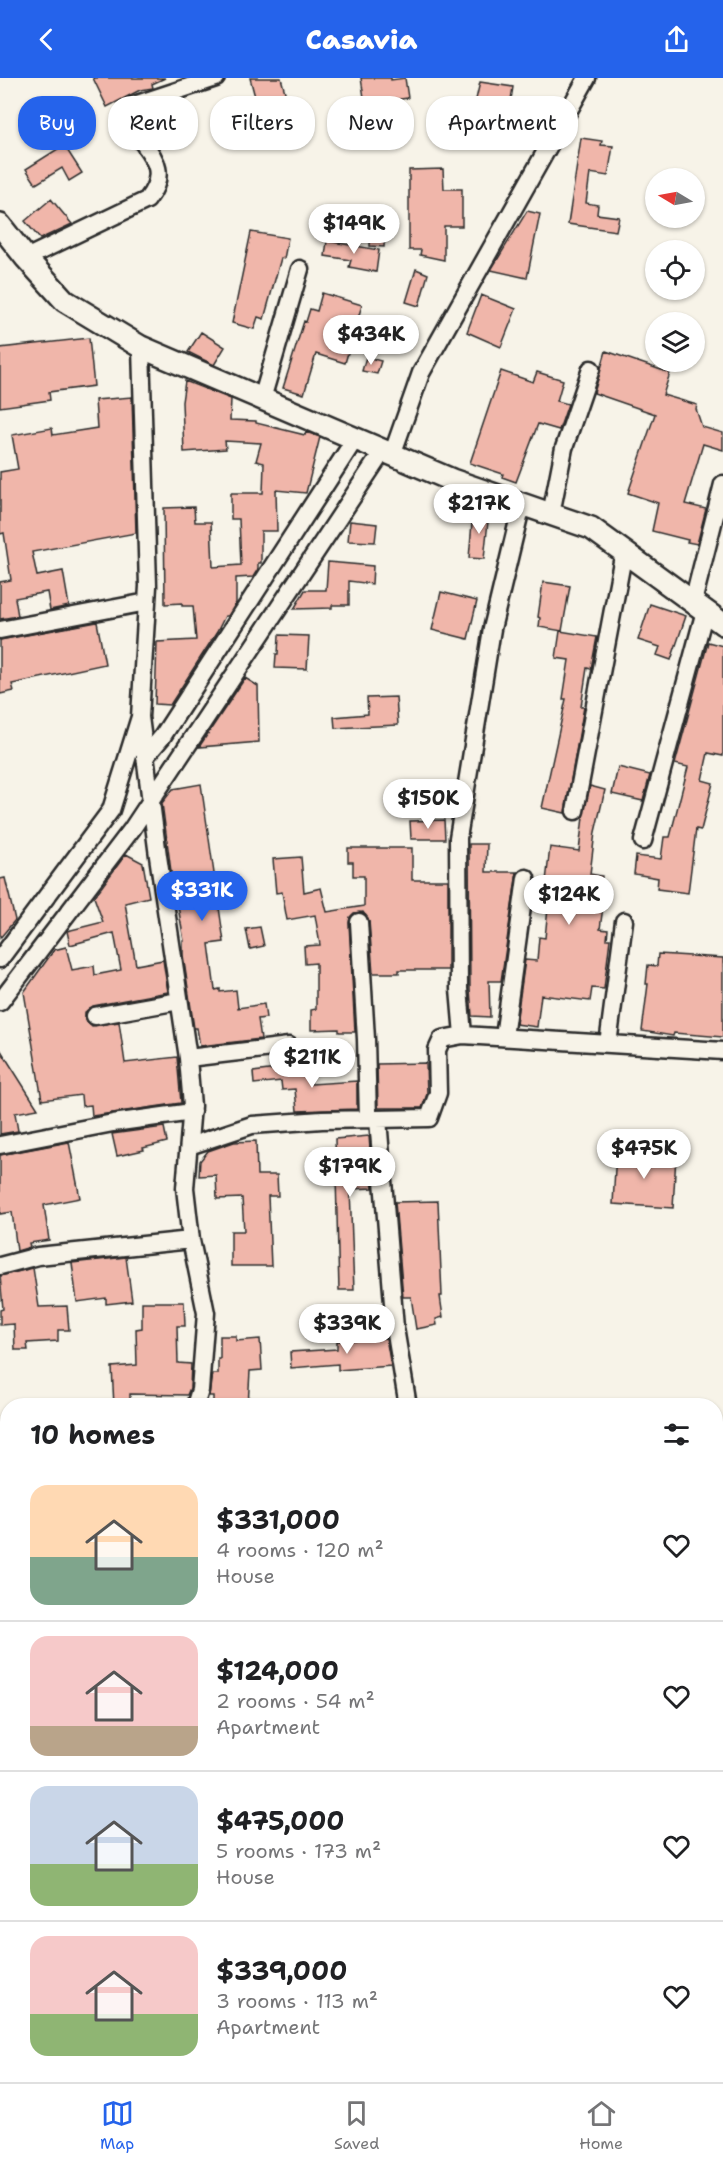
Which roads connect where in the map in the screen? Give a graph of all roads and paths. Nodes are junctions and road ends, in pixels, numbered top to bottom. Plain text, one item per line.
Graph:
1 (214, 78) edge
2 (587, 78) edge
3 (0, 225) edge
4 (26, 258) junction
5 (300, 268) dead end
6 (141, 347) junction
7 (591, 369) dead end
8 (262, 399) junction
9 (355, 439) junction
10 (388, 453) junction
11 (723, 484) edge
12 (522, 504) junction
13 (551, 514) junction
14 (624, 551) junction
15 (147, 603) junction
16 (699, 606) junction
17 (723, 624) edge
18 (0, 630) edge
19 (140, 717) junction
20 (145, 757) junction
21 (150, 799) junction
22 (575, 811) dead end
23 (643, 841) dead end
24 (526, 878) dead end
25 (624, 921) dead end
26 (359, 922) dead end
27 (0, 958) edge
28 (179, 1001) junction
29 (0, 1002) edge
30 (95, 1016) dead end
31 (463, 1035) junction
32 (504, 1037) junction
33 (608, 1044) junction
34 (289, 1046) dead end
35 (723, 1051) edge
36 (188, 1058) junction
37 (192, 1112) junction
38 (373, 1119) junction
39 (0, 1145) edge
40 (189, 1146) junction
41 (191, 1240) junction
42 (0, 1266) edge
43 (198, 1398) edge
44 (407, 1398) edge

1 - 4 street
2 - 10 street
3 - 4 street
4 - 6 street
5 - 8 street
6 - 8 street
6 - 15 street
7 - 13 street
8 - 9 street
9 - 10 street
9 - 20 street
10 - 12 street
10 - 21 street
11 - 16 street
12 - 13 street
12 - 31 street
13 - 14 street
14 - 16 street
14 - 22 street
15 - 18 street
15 - 19 street
16 - 17 street
16 - 23 street
19 - 20 street
19 - 27 street
20 - 21 street
21 - 28 street
21 - 29 street
24 - 32 street
25 - 33 street
26 - 38 street
28 - 30 street
28 - 36 street
31 - 32 street
31 - 38 street
32 - 33 street
33 - 35 street
34 - 36 street
36 - 37 street
37 - 39 street
37 - 40 street
38 - 40 street
38 - 44 street
40 - 41 street
41 - 42 street
41 - 43 street

